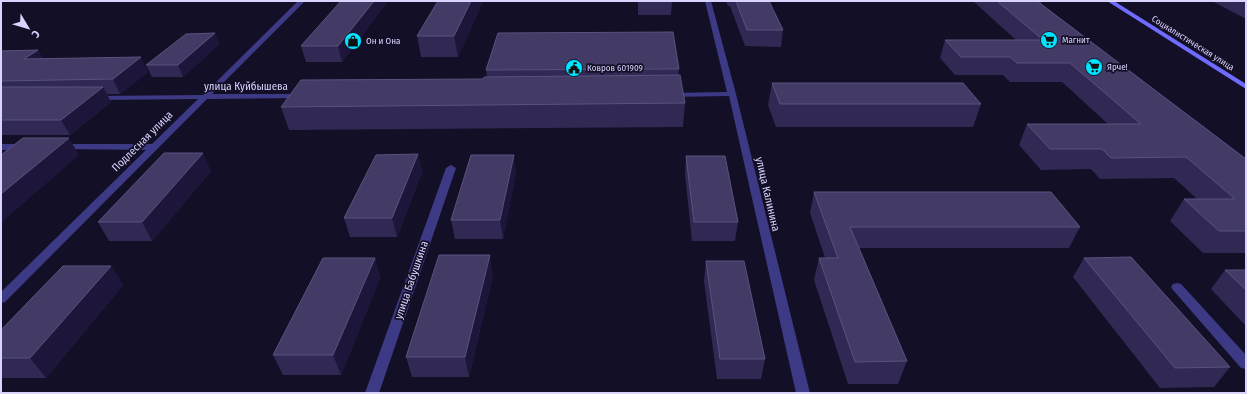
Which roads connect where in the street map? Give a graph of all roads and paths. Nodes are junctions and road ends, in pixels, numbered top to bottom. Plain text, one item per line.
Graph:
1 (302, 1) edge
2 (708, 1) edge
3 (1110, 1) edge
4 (1246, 87) edge
5 (732, 94) junction
6 (660, 95) edge
7 (308, 96) edge
8 (204, 97) junction
9 (87, 98) edge
10 (1, 147) edge
11 (32, 147) edge
12 (54, 147) edge
13 (154, 147) junction
14 (451, 168) dead end
15 (1177, 287) dead end
16 (1, 299) edge
17 (1246, 364) edge
18 (372, 393) edge
19 (802, 393) edge

1 - 8 street, Подлесная улица
2 - 5 street, улица Калинина
3 - 4 main road, Социалистическая улица
5 - 6 street
5 - 19 street, улица Калинина
7 - 8 street, улица Куйбышева
8 - 9 street, улица Куйбышева
8 - 13 street, Подлесная улица
10 - 11 street
12 - 13 street
13 - 16 street, Подлесная улица
14 - 18 street, улица Бабушкина
15 - 17 street

